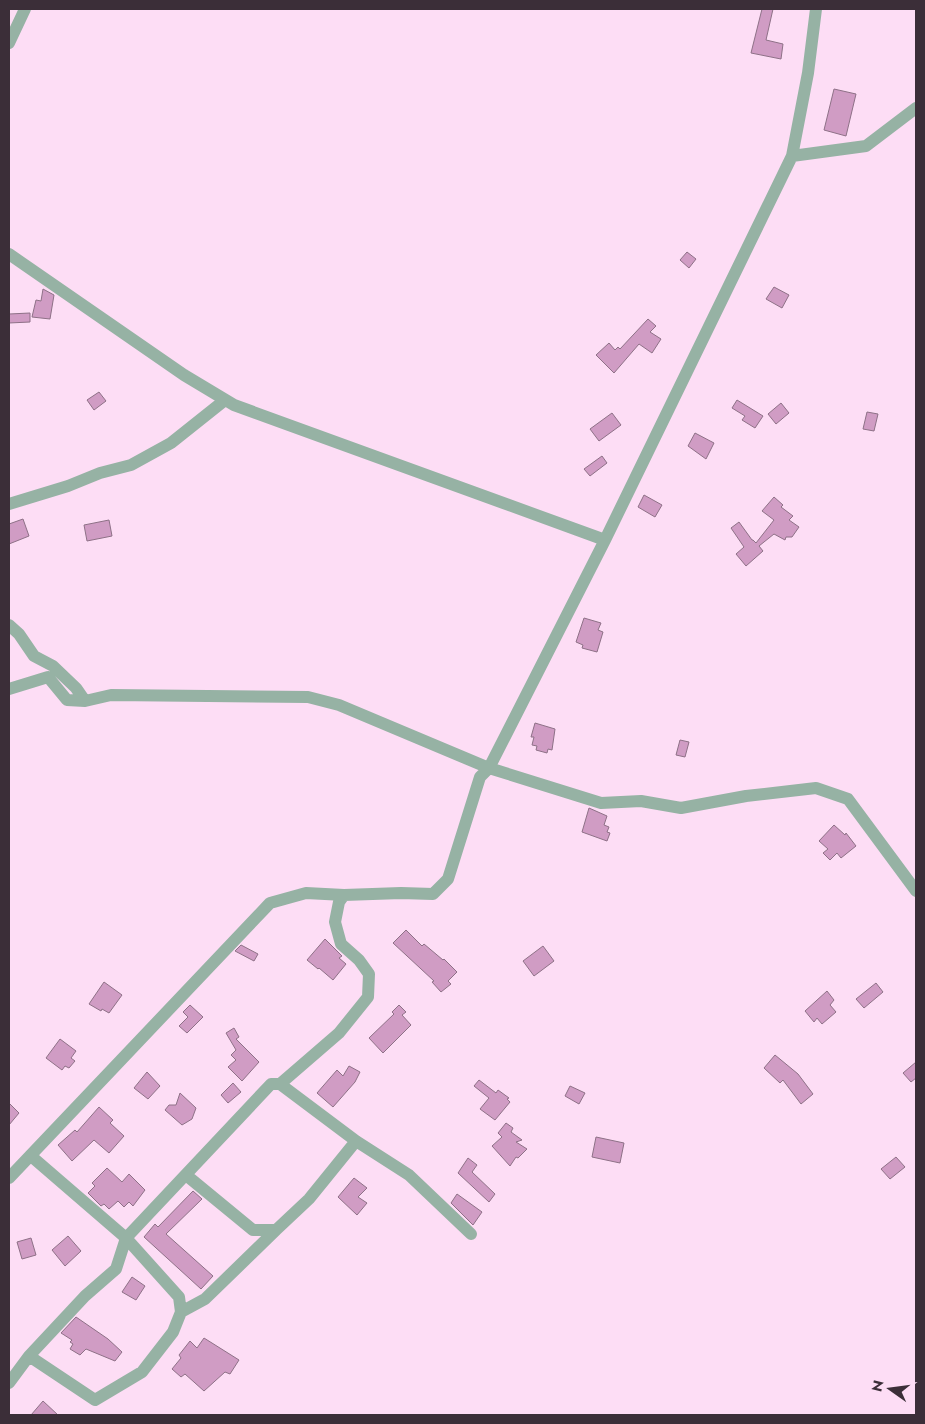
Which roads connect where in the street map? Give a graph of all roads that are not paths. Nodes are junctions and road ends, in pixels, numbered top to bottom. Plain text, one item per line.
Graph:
1 (25, 9) edge
2 (816, 9) edge
3 (9, 43) edge
4 (916, 108) edge
5 (792, 156) junction
6 (9, 254) edge
7 (225, 400) junction
8 (9, 504) edge
9 (605, 540) junction
10 (9, 625) edge
11 (9, 689) edge
12 (85, 701) junction
13 (488, 768) junction
14 (916, 891) edge
15 (344, 895) junction
16 (280, 1084) junction
17 (356, 1141) junction
18 (31, 1156) junction
19 (186, 1175) junction
20 (9, 1178) edge
21 (276, 1230) junction
22 (471, 1234) dead end
23 (126, 1238) junction
24 (181, 1312) junction
25 (29, 1356) junction
26 (9, 1383) edge

1 - 3 street
2 - 5 street
4 - 5 street
5 - 9 street
6 - 7 street
7 - 8 street
7 - 9 street
9 - 13 street
10 - 12 street
11 - 12 street
12 - 13 street
13 - 14 street
13 - 15 street
15 - 16 street
15 - 18 street
16 - 17 street
16 - 19 street
17 - 21 street
17 - 22 street
18 - 20 street
18 - 23 street
19 - 21 street
19 - 23 street
21 - 24 street
23 - 24 street
23 - 25 street
24 - 25 street
25 - 26 street

